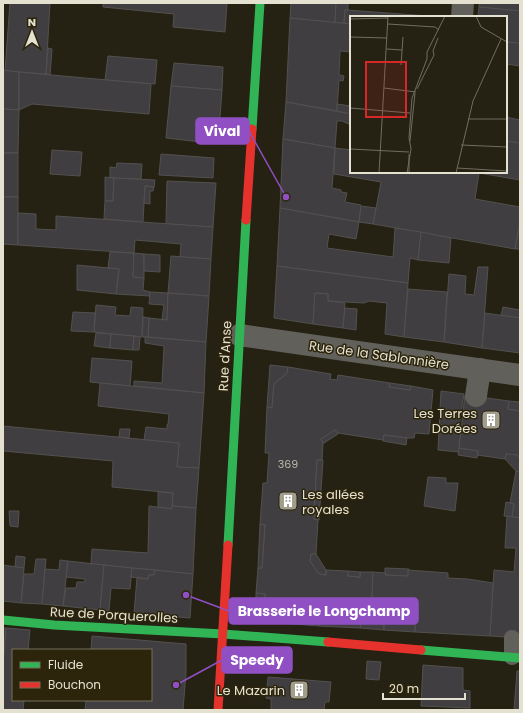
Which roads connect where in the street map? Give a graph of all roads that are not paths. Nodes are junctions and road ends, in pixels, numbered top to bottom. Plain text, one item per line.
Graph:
1 (260, 3) edge
2 (464, 3) edge
3 (462, 16) edge
4 (239, 335) junction
5 (480, 369) junction
6 (520, 375) edge
7 (476, 396) dead end
8 (3, 620) edge
9 (223, 634) junction
10 (512, 638) dead end
11 (516, 657) edge
12 (218, 710) edge

1 - 4 main road, Rue d'Anse
2 - 3 street
4 - 5 street, Rue de la Sablonnière
4 - 9 main road, Rue d'Anse
5 - 6 street, Rue de la Sablonnière
5 - 7 street
8 - 9 main road, Rue de Porquerolles
9 - 11 main road, Rue de Porquerolles
9 - 12 main road, Rue d'Anse
10 - 11 lane

